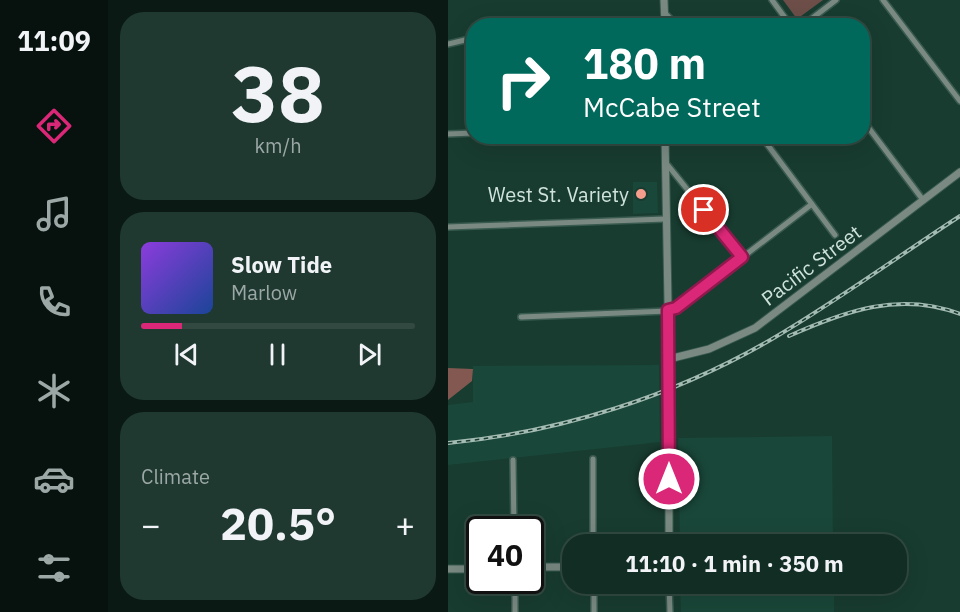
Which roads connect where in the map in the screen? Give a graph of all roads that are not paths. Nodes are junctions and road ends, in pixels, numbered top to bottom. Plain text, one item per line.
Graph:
1 (664, 0) edge
2 (772, 0) edge
3 (836, 0) edge
4 (883, 0) edge
5 (664, 12) junction
6 (664, 18) edge
7 (670, 18) edge
8 (785, 18) edge
9 (812, 18) edge
10 (464, 40) dead end
11 (448, 44) edge
12 (960, 101) edge
13 (870, 130) edge
14 (466, 133) edge
15 (448, 134) edge
16 (665, 144) edge
17 (767, 144) edge
18 (666, 164) junction
19 (960, 172) edge
20 (923, 200) junction
21 (812, 204) junction
22 (665, 219) junction
23 (448, 227) edge
24 (835, 235) dead end
25 (742, 257) junction
26 (668, 310) junction
27 (522, 316) dead end
28 (669, 359) junction
29 (593, 459) dead end
30 (513, 460) dead end
31 (514, 516) edge
32 (594, 534) edge
33 (669, 534) edge
34 (544, 567) edge
35 (562, 567) edge
36 (466, 568) edge
37 (448, 569) edge
38 (515, 594) edge
39 (594, 594) edge
40 (669, 594) edge
41 (515, 612) edge
42 (594, 612) edge
43 (670, 612) edge

1 - 5 street
2 - 8 street
3 - 9 street
4 - 12 street
5 - 6 street
5 - 7 street
10 - 11 street
13 - 20 street
14 - 15 street
16 - 18 street
17 - 21 street
18 - 22 street
18 - 25 street
19 - 20 street, Pacific Street
20 - 28 street, Pacific Street
21 - 24 street
21 - 25 street
22 - 23 street
22 - 26 street
25 - 26 street
26 - 27 street
26 - 28 street
28 - 33 street
29 - 32 street
30 - 31 street
34 - 35 street
36 - 37 street
38 - 41 street
39 - 42 street
40 - 43 street

